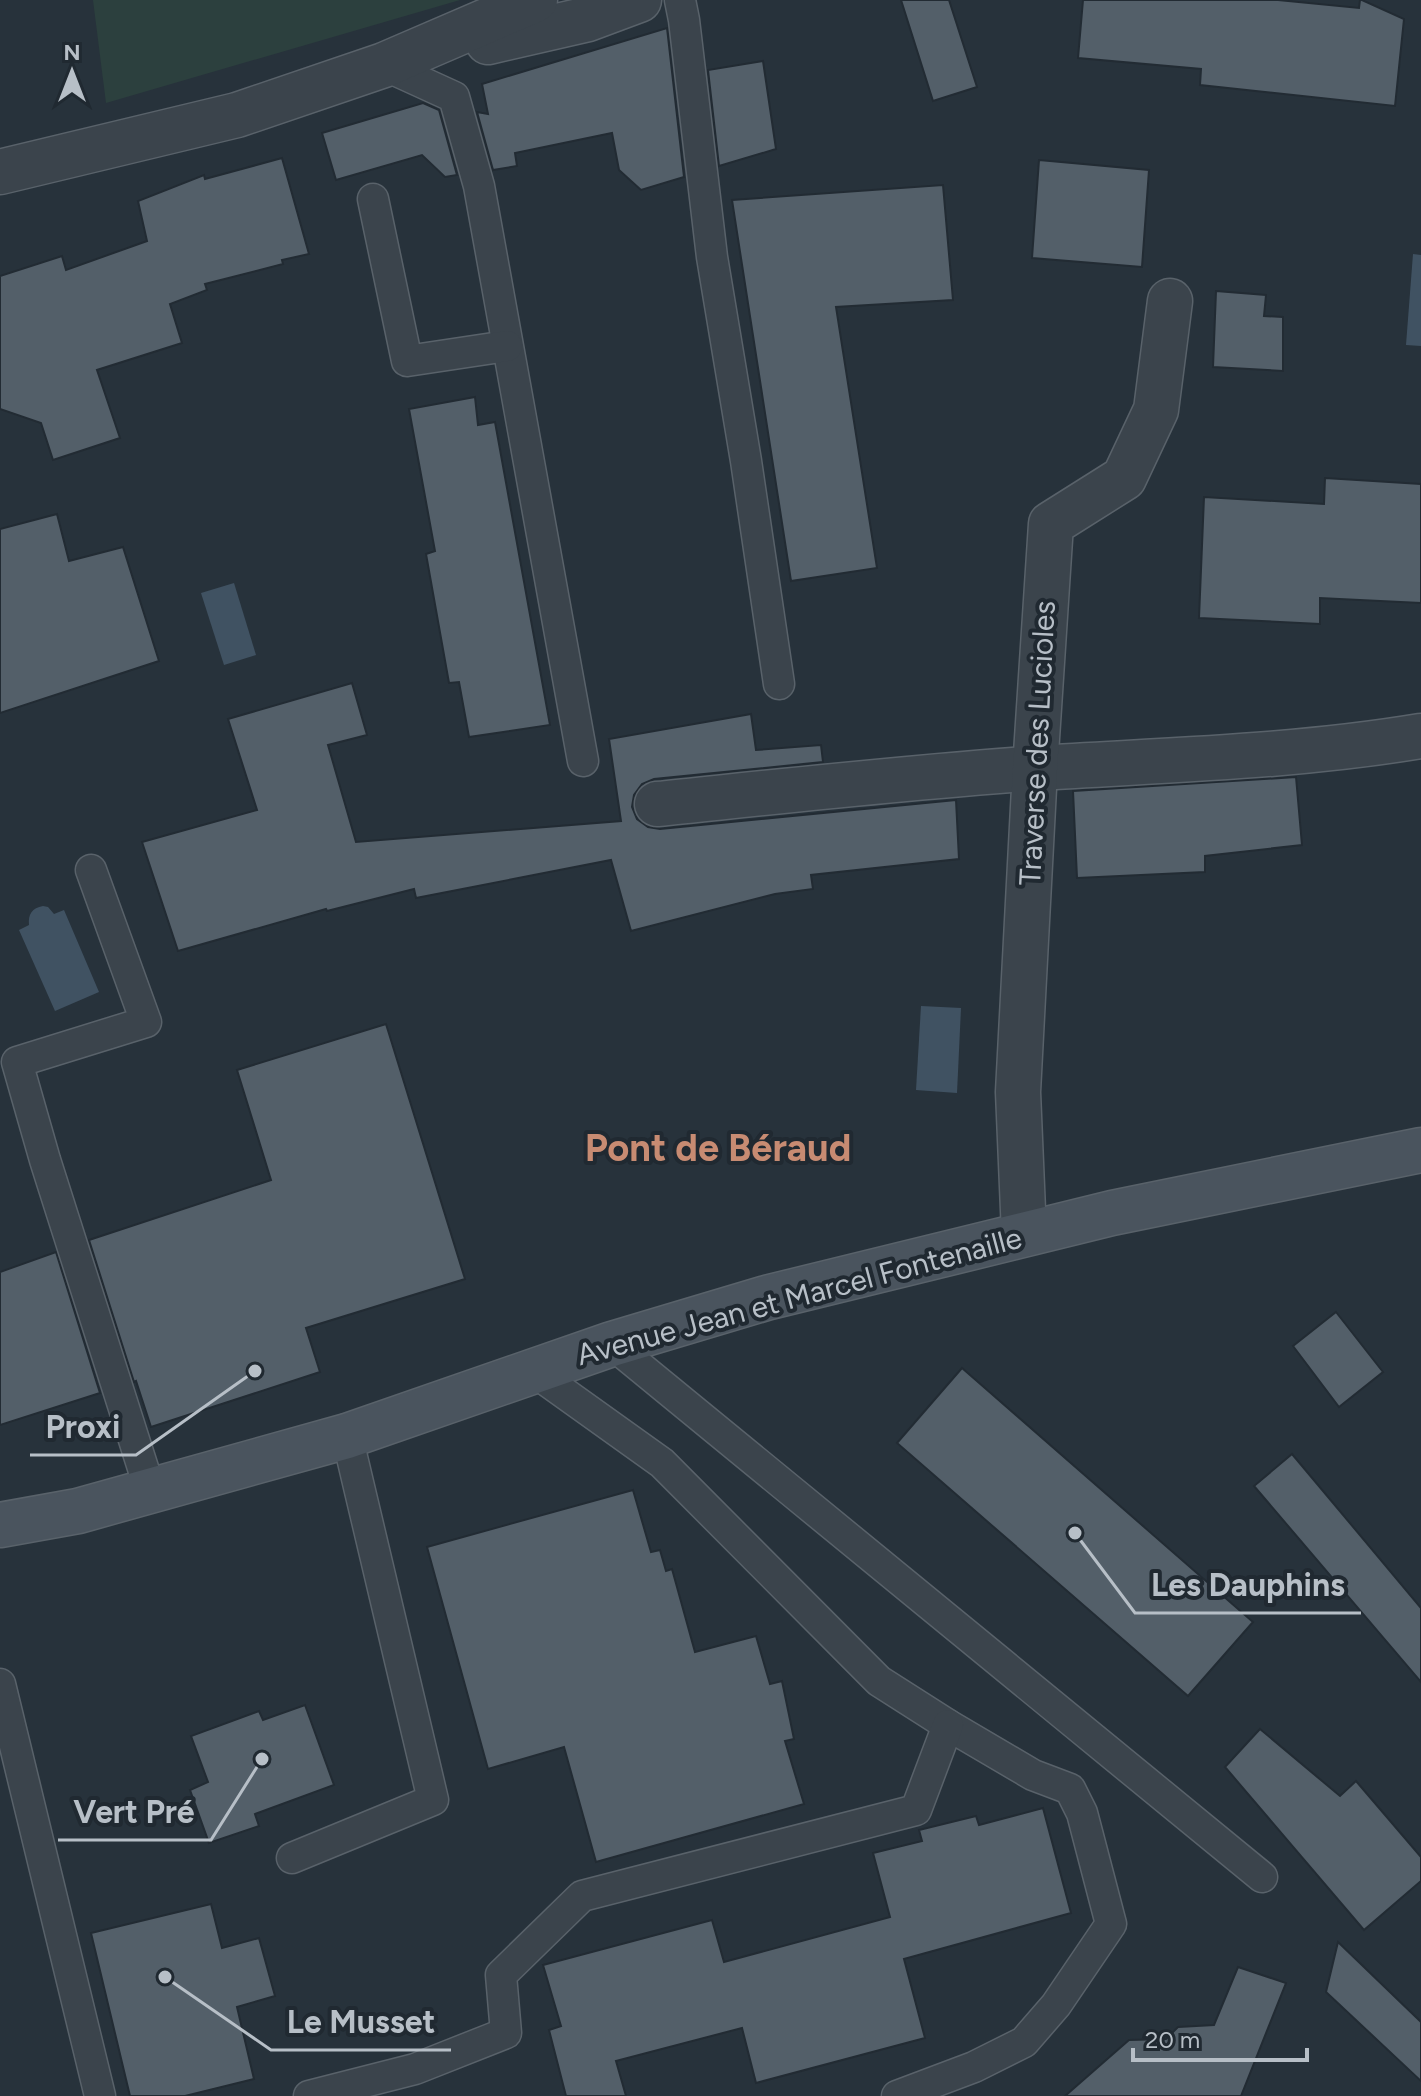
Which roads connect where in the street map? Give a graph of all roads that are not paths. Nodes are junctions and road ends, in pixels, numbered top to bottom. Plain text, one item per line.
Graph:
1 (535, 0) edge
2 (639, 0) edge
3 (680, 0) edge
4 (384, 65) junction
5 (9, 169) edge
6 (373, 199) dead end
7 (1170, 301) dead end
8 (507, 346) junction
9 (779, 684) dead end
10 (1421, 736) edge
11 (583, 761) dead end
12 (1035, 769) junction
13 (657, 804) dead end
14 (91, 870) dead end
15 (1421, 1150) edge
16 (1024, 1234) junction
17 (612, 1344) junction
18 (532, 1370) junction
19 (347, 1436) junction
20 (150, 1490) junction
21 (0, 1525) edge
22 (0, 1684) edge
23 (948, 1725) junction
24 (292, 1858) dead end
25 (1262, 1877) dead end
26 (100, 2096) edge
27 (309, 2096) edge
28 (897, 2096) edge

1 - 4 street
2 - 4 street
3 - 9 lane
4 - 5 street
4 - 8 lane
6 - 8 lane
7 - 12 street, Traverse des Lucioles
8 - 11 lane
10 - 12 street
12 - 13 street
12 - 16 street, Traverse des Lucioles
14 - 20 lane
15 - 16 main road, Avenue Jean et Marcel Fontenaille
16 - 17 main road, Avenue Jean et Marcel Fontenaille
17 - 18 main road, Avenue Jean et Marcel Fontenaille
17 - 25 lane
18 - 19 main road, Avenue Jean et Marcel Fontenaille
18 - 23 lane
19 - 20 main road, Avenue Jean et Marcel Fontenaille
19 - 24 lane
20 - 21 main road, Avenue Jean et Marcel Fontenaille
22 - 26 lane
23 - 27 lane
23 - 28 lane

